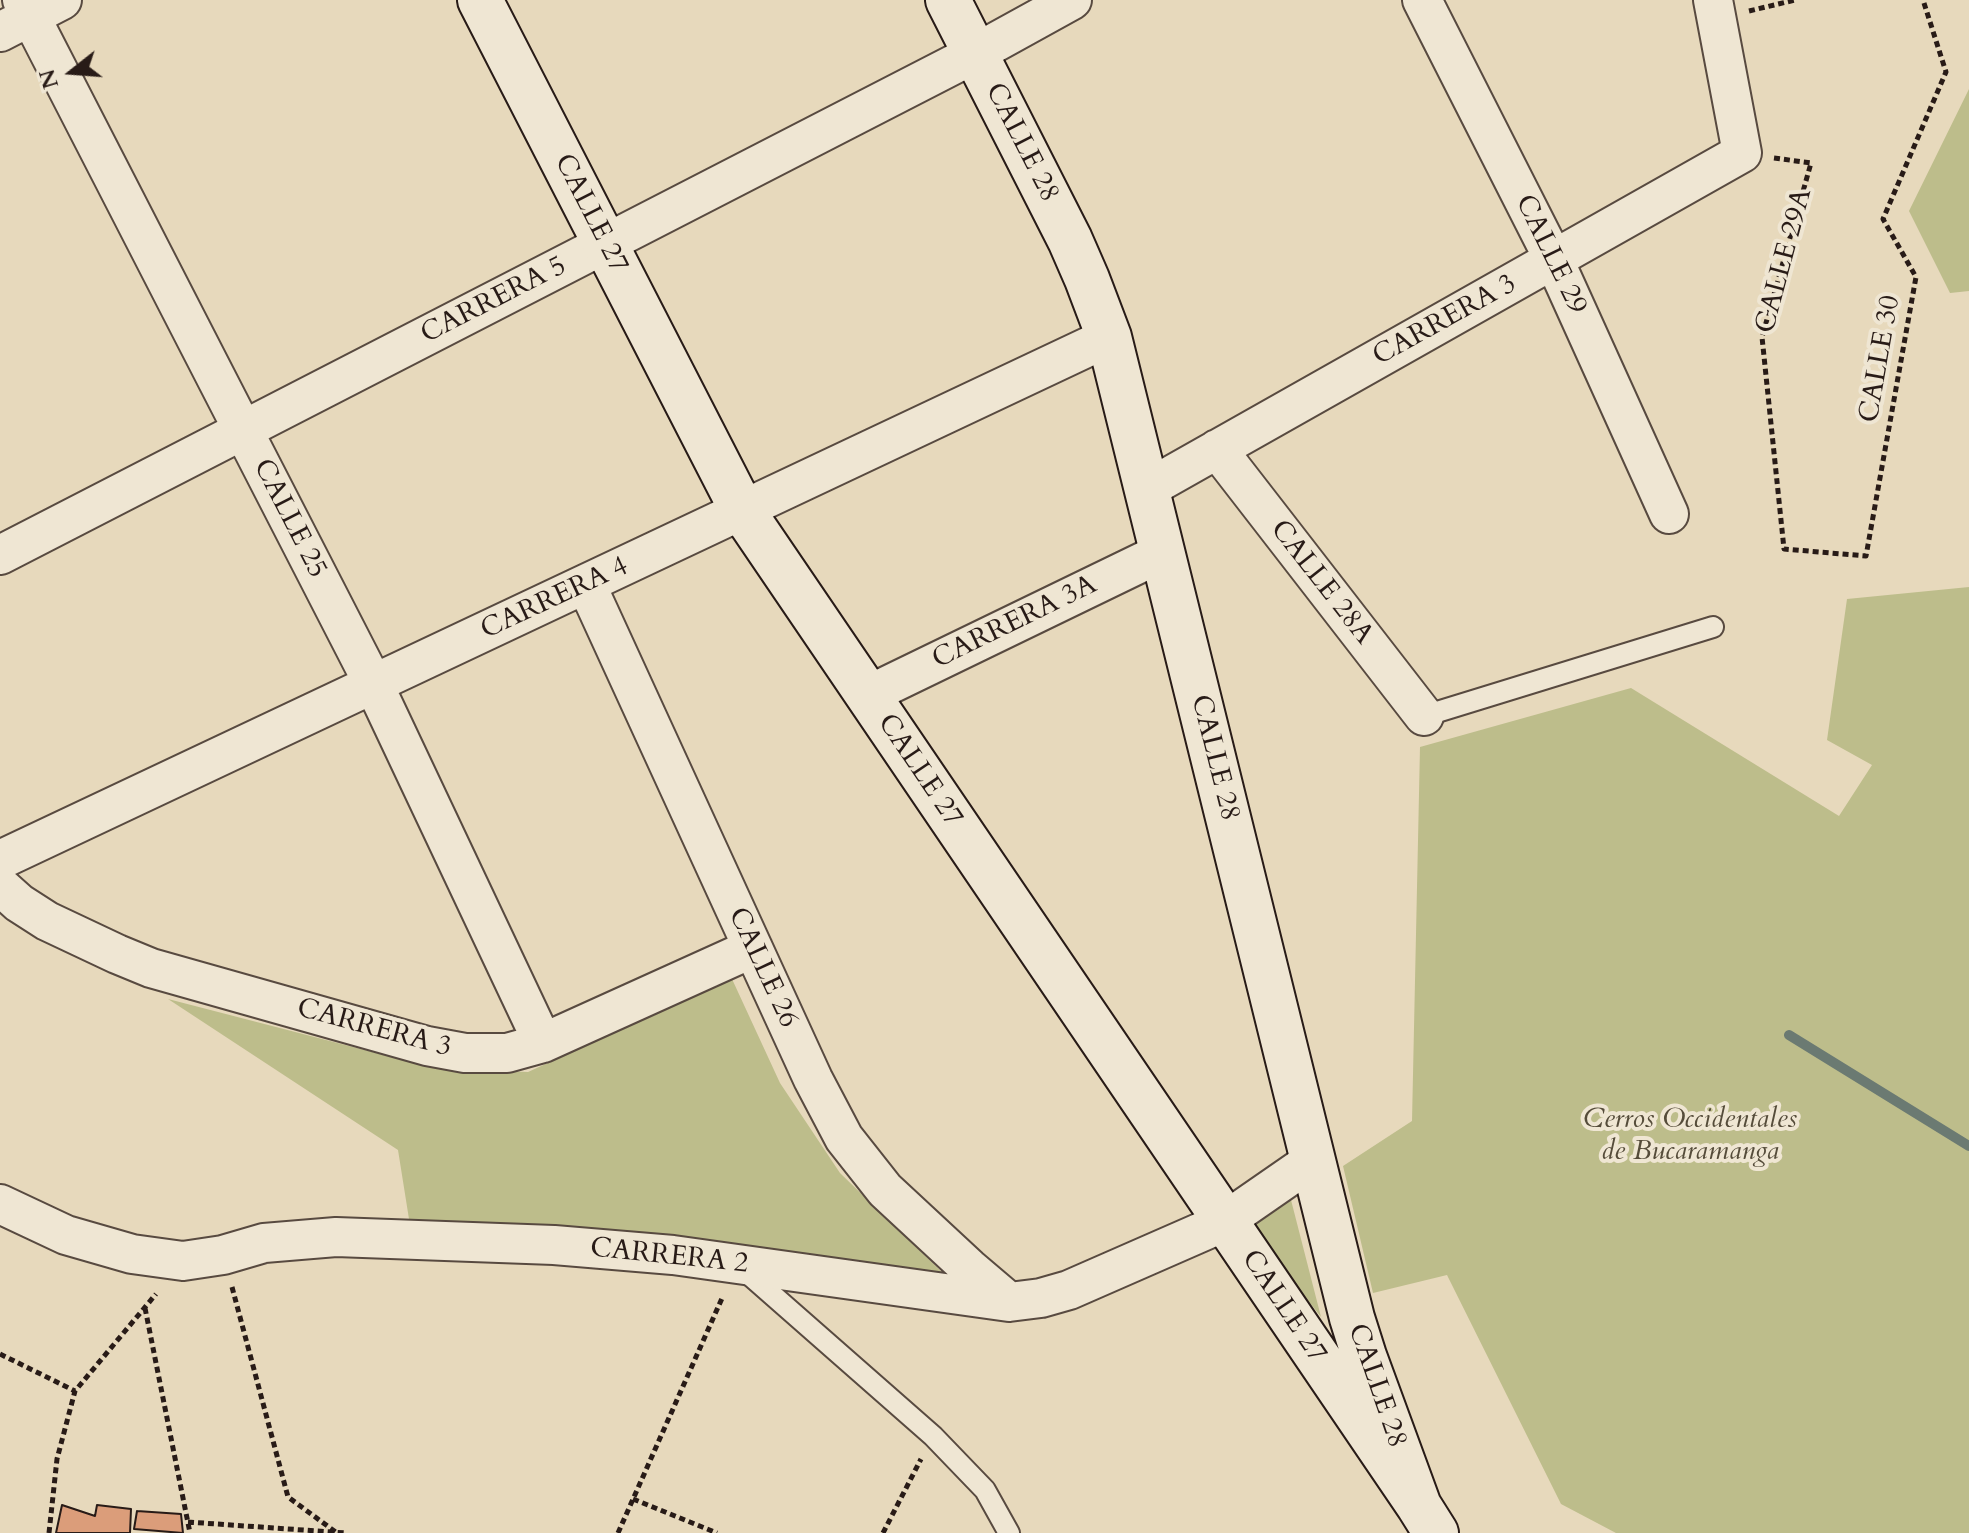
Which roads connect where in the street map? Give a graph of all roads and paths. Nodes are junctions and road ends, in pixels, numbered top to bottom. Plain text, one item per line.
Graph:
1 (480, 0) edge
2 (948, 0) edge
3 (1072, 0) edge
4 (1422, 0) edge
5 (1795, 0) edge
6 (1923, 0) edge
7 (1715, 9) edge
8 (28, 12) edge
9 (976, 53) junction
10 (1742, 153) junction
11 (605, 244) junction
12 (1554, 260) junction
13 (1109, 337) junction
14 (243, 430) junction
15 (1217, 449) junction
16 (1147, 489) junction
17 (742, 510) junction
18 (1669, 514) dead end
19 (1163, 552) junction
20 (0, 555) edge
21 (1866, 556) joint
22 (586, 584) junction
23 (1713, 627) dead end
24 (374, 685) junction
25 (868, 695) junction
26 (1424, 716) joint
27 (0, 860) edge
28 (0, 886) edge
29 (753, 948) junction
30 (543, 1043) junction
31 (1313, 1160) junction
32 (0, 1204) edge
33 (1225, 1221) junction
34 (223, 1255) junction
35 (183, 1261) junction
36 (737, 1264) junction
37 (1009, 1302) junction
38 (145, 1308) junction
39 (0, 1354) edge
40 (75, 1391) junction
41 (933, 1436) junction
42 (633, 1499) junction
43 (1428, 1520) edge
44 (188, 1522) junction
45 (49, 1533) edge
46 (190, 1533) edge
47 (337, 1533) edge
48 (346, 1533) edge
49 (618, 1533) edge
50 (717, 1533) edge
51 (883, 1533) edge
52 (1009, 1533) edge

1 - 11 street, CALLE 27
2 - 9 street, CALLE 28
3 - 9 street, CARRERA 5
4 - 12 street, CALLE 29
5 - 7 path
6 - 21 path, CALLE 30
7 - 10 street
8 - 14 street, CALLE 25
9 - 11 street, CARRERA 5
9 - 13 street, CALLE 28
10 - 12 street, CARRERA 3
10 - 21 path, CALLE 29A
11 - 14 street, CARRERA 5
11 - 17 street, CALLE 27
12 - 15 street, CARRERA 3
12 - 18 street, CALLE 29
13 - 16 street, CALLE 28
13 - 17 street, CARRERA 4
14 - 20 street, CARRERA 5
14 - 24 street, CALLE 25
15 - 16 street, CARRERA 3
15 - 26 street, CALLE 28A
16 - 19 street, CALLE 28
17 - 22 street, CARRERA 4
17 - 25 street, CALLE 27
19 - 25 street, CARRERA 3A
19 - 31 street, CALLE 28
22 - 24 street, CARRERA 4
22 - 29 street, CALLE 26
23 - 26 lane
24 - 27 street, CARRERA 4
24 - 30 street, CALLE 25
25 - 33 street, CALLE 27
28 - 30 street, CARRERA 3
29 - 30 street, CARRERA 3
29 - 37 street, CALLE 26
31 - 33 street, CARRERA 2
31 - 43 street, CALLE 28
32 - 35 street, CARRERA 2
33 - 37 street, CARRERA 2
33 - 43 street, CALLE 27
34 - 35 street, CARRERA 2
34 - 36 street, CARRERA 2
34 - 47 path
35 - 38 path
36 - 37 street, CARRERA 2
36 - 41 lane
36 - 42 path
38 - 40 path
38 - 44 path
39 - 40 path
40 - 45 path
41 - 51 path
41 - 52 lane
42 - 49 path
42 - 50 path
44 - 46 path
44 - 47 path
47 - 48 path

